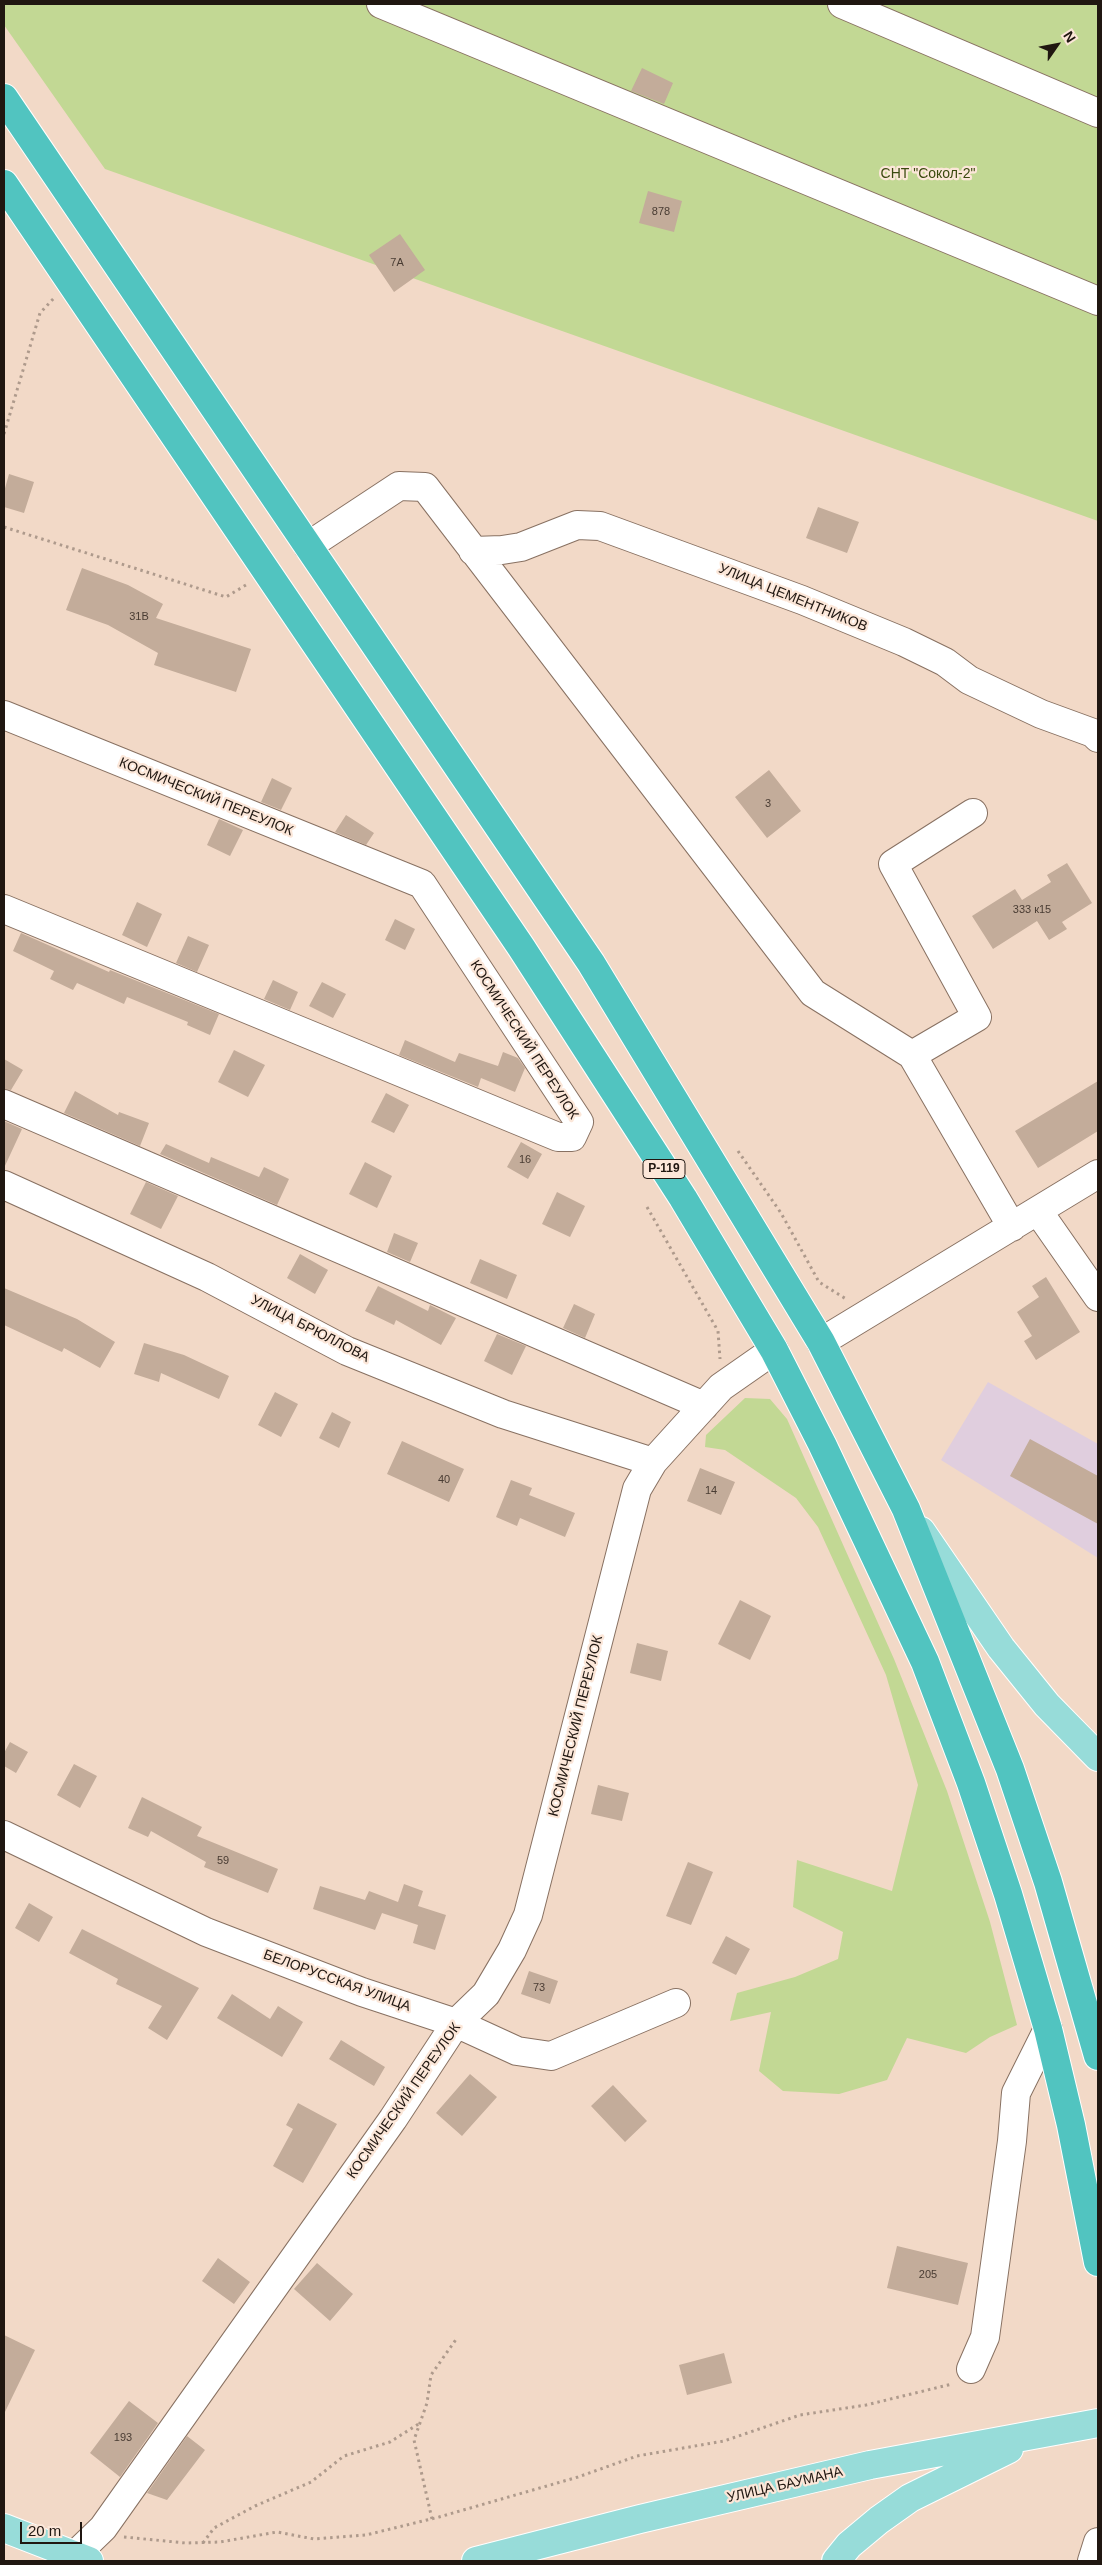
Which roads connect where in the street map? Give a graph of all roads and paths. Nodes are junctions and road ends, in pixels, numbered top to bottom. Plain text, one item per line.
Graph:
1 (381, 4) edge
2 (842, 4) edge
3 (4, 98) edge
4 (1098, 113) edge
5 (4, 184) edge
6 (71, 281) junction
7 (1098, 300) edge
8 (4, 434) edge
9 (4, 527) edge
10 (308, 546) junction
11 (473, 550) junction
12 (268, 572) junction
13 (4, 715) edge
14 (1098, 738) edge
15 (973, 813) dead end
16 (4, 909) edge
17 (912, 1055) junction
18 (4, 1104) edge
19 (738, 1151) dead end
20 (1098, 1174) edge
21 (4, 1185) edge
22 (647, 1207) dead end
23 (1038, 1211) junction
24 (1012, 1226) junction
25 (1098, 1297) edge
26 (869, 1313) junction
27 (821, 1342) junction
28 (774, 1350) junction
29 (713, 1397) junction
30 (653, 1462) junction
31 (906, 1509) junction
32 (1098, 1757) edge
33 (4, 1835) edge
34 (676, 2003) dead end
35 (456, 2023) junction
36 (1048, 2029) junction
37 (1098, 2056) edge
38 (1098, 2262) edge
39 (457, 2338) dead end
40 (971, 2370) joint
41 (1098, 2423) edge
42 (420, 2424) junction
43 (1039, 2435) junction
44 (432, 2519) junction
45 (4, 2528) edge
46 (103, 2528) junction
47 (1098, 2542) edge
48 (203, 2543) junction
49 (527, 2554) edge
50 (82, 2558) edge
51 (476, 2561) edge
52 (836, 2561) edge
53 (1092, 2561) edge

1 - 7 street
2 - 4 street
3 - 10 highway
5 - 6 highway, Р-119
6 - 8 path
6 - 12 highway, Р-119
9 - 12 path
10 - 11 street
10 - 27 highway
11 - 14 street, УЛИЦА ЦЕМЕНТНИКОВ
11 - 17 street
12 - 28 highway, Р-119
13 - 16 street, КОСМИЧЕСКИЙ ПЕРЕУЛОК
15 - 17 street
17 - 24 street
18 - 29 street
19 - 26 path
20 - 23 street
21 - 30 street, УЛИЦА БРЮЛЛОВА
22 - 29 path
23 - 24 street
23 - 25 street
24 - 26 street
26 - 27 street
27 - 31 highway
28 - 29 street, КОСМИЧЕСКИЙ ПЕРЕУЛОК
28 - 36 highway, Р-119
29 - 30 street, КОСМИЧЕСКИЙ ПЕРЕУЛОК
30 - 35 street, КОСМИЧЕСКИЙ ПЕРЕУЛОК
31 - 32 main road
31 - 37 highway
33 - 35 street, БЕЛОРУССКАЯ УЛИЦА
34 - 35 street, БЕЛОРУССКАЯ УЛИЦА
35 - 46 street, КОСМИЧЕСКИЙ ПЕРЕУЛОК
36 - 38 highway, Р-119
36 - 40 street
39 - 42 path
40 - 44 path
41 - 43 main road, УЛИЦА БАУМАНА
42 - 44 path
42 - 48 path
43 - 49 main road, УЛИЦА БАУМАНА
43 - 52 main road
44 - 48 path
45 - 50 main road
46 - 48 path
46 - 50 street, КОСМИЧЕСКИЙ ПЕРЕУЛОК
47 - 53 street
49 - 51 main road, УЛИЦА БАУМАНА

